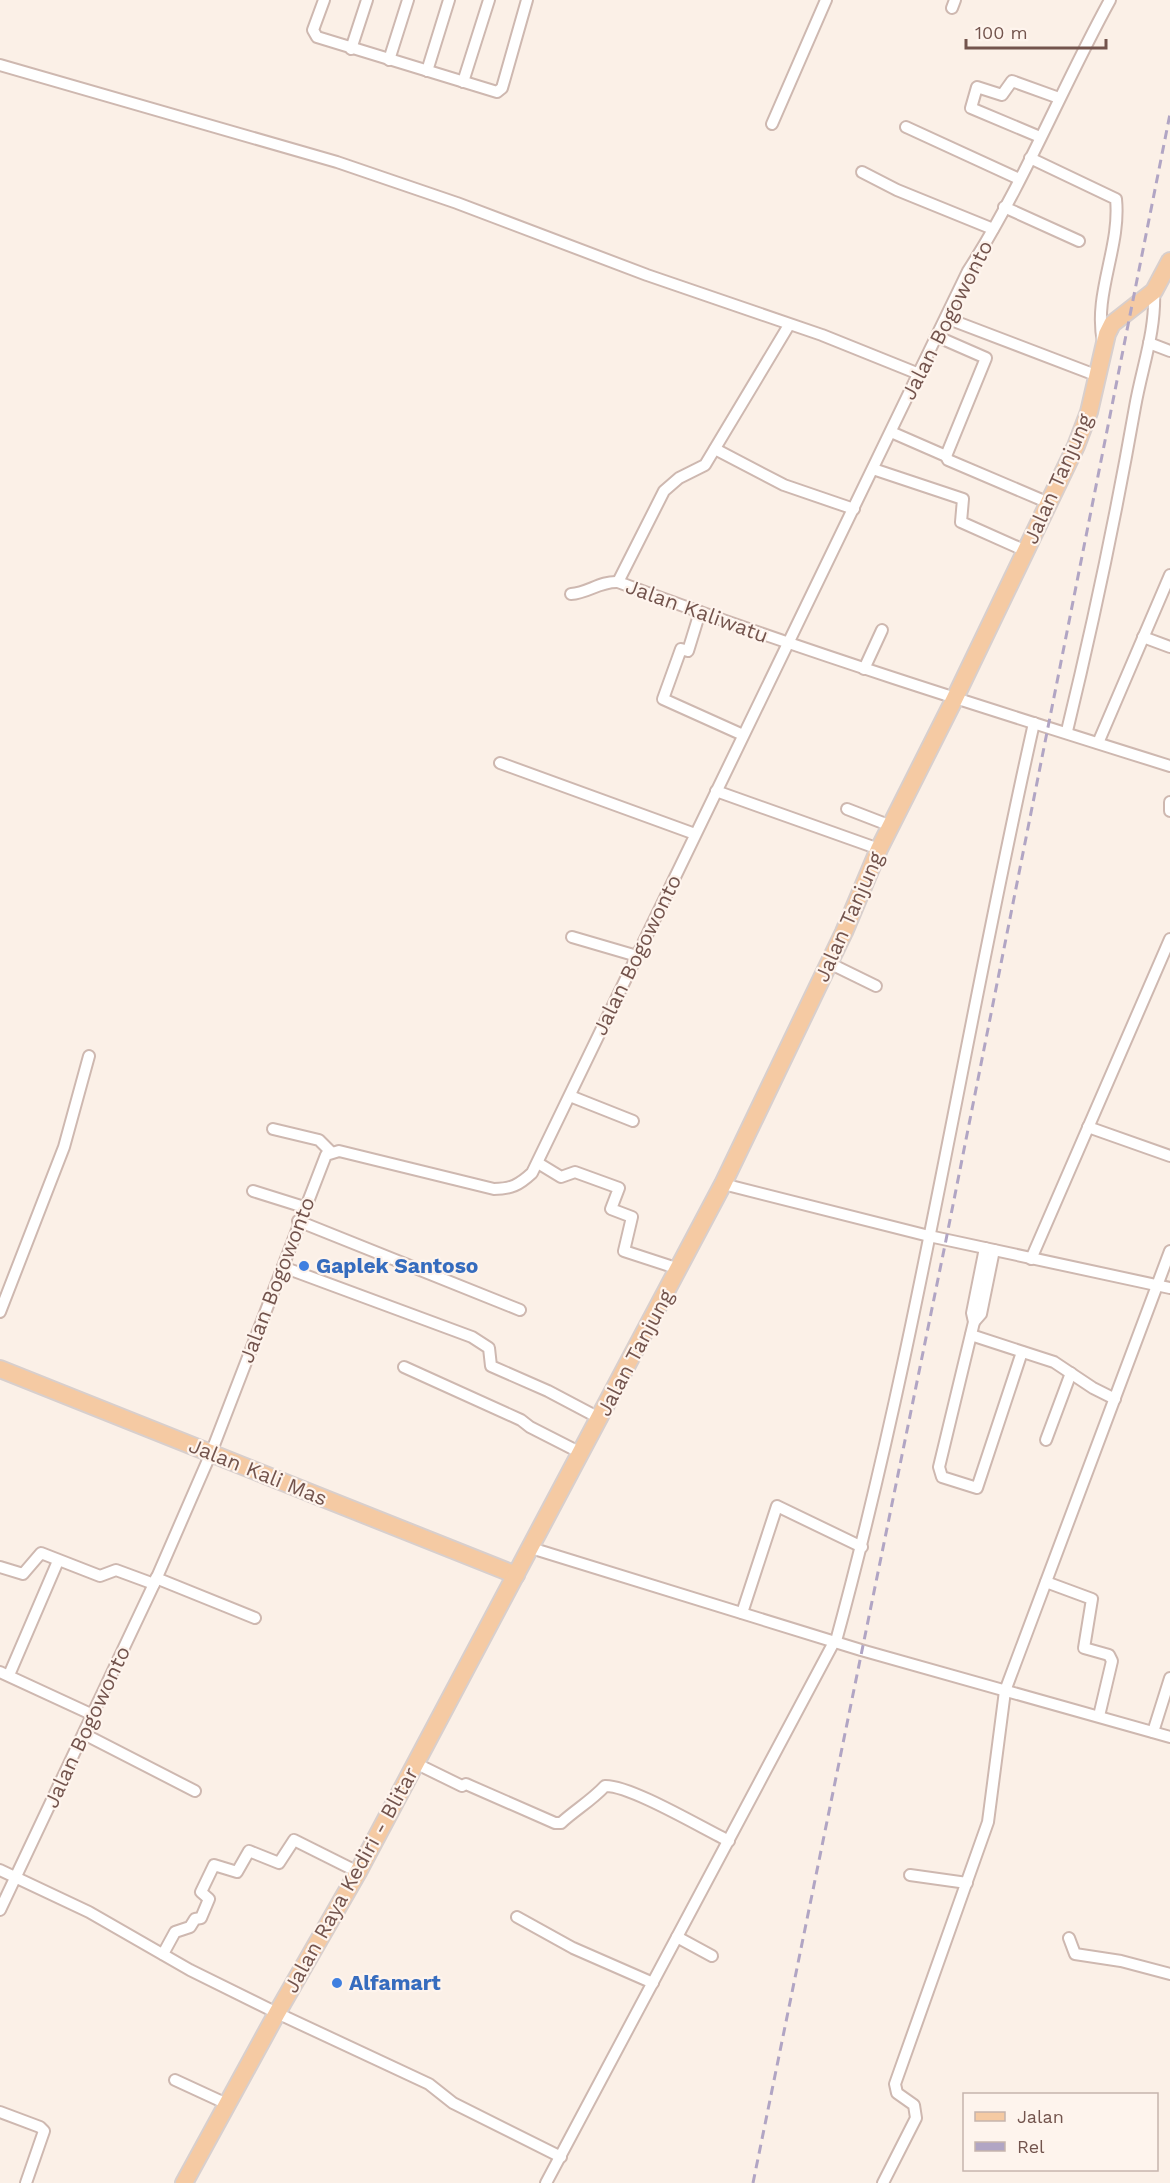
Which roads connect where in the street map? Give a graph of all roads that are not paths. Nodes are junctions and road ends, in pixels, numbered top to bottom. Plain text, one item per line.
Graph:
1 (324, 0) edge
2 (367, 0) edge
3 (408, 0) edge
4 (449, 0) edge
5 (489, 0) edge
6 (527, 0) edge
7 (826, 0) edge
8 (1110, 0) edge
9 (351, 49) junction
10 (389, 60) junction
11 (0, 65) edge
12 (427, 71) junction
13 (463, 82) junction
14 (1059, 98) junction
15 (772, 124) dead end
16 (906, 127) dead end
17 (1040, 137) junction
18 (1030, 158) junction
19 (862, 172) dead end
20 (1019, 179) junction
21 (1004, 207) junction
22 (993, 229) junction
23 (1078, 241) dead end
24 (1170, 261) edge
25 (1154, 291) junction
26 (946, 318) junction
27 (789, 325) junction
28 (938, 337) junction
29 (1149, 343) junction
30 (1103, 345) junction
31 (1170, 351) edge
32 (919, 374) junction
33 (1098, 376) junction
34 (891, 432) junction
35 (715, 449) junction
36 (946, 456) junction
37 (873, 469) junction
38 (1049, 503) junction
39 (854, 509) junction
40 (1026, 551) junction
41 (1170, 575) edge
42 (618, 582) junction
43 (571, 594) dead end
44 (700, 612) junction
45 (882, 630) dead end
46 (1143, 637) junction
47 (788, 643) junction
48 (1170, 647) edge
49 (864, 669) junction
50 (954, 700) junction
51 (1034, 723) junction
52 (1067, 732) junction
53 (743, 735) junction
54 (1098, 743) junction
55 (500, 763) dead end
56 (1170, 766) edge
57 (716, 791) junction
58 (1170, 802) edge
59 (847, 809) dead end
60 (1170, 811) edge
61 (891, 826) junction
62 (695, 834) junction
63 (879, 849) junction
64 (572, 937) dead end
65 (1170, 939) edge
66 (637, 956) junction
67 (829, 963) junction
68 (876, 986) dead end
69 (89, 1056) dead end
70 (570, 1096) junction
71 (633, 1121) dead end
72 (1088, 1127) junction
73 (273, 1129) dead end
74 (331, 1152) junction
75 (1170, 1156) edge
76 (538, 1163) junction
77 (723, 1184) junction
78 (253, 1191) dead end
79 (304, 1207) junction
80 (298, 1221) junction
81 (929, 1236) junction
82 (990, 1249) junction
83 (1170, 1251) edge
84 (1031, 1259) junction
85 (283, 1267) junction
86 (679, 1269) junction
87 (1157, 1286) junction
88 (1170, 1288) edge
89 (520, 1310) dead end
90 (0, 1312) edge
91 (972, 1335) junction
92 (1022, 1352) junction
93 (404, 1367) dead end
94 (0, 1369) edge
95 (1071, 1373) junction
96 (1115, 1399) junction
97 (601, 1419) junction
98 (1046, 1440) dead end
99 (211, 1453) junction
100 (581, 1453) junction
101 (862, 1547) junction
102 (531, 1548) junction
103 (58, 1561) junction
104 (0, 1567) edge
105 (516, 1575) junction
106 (155, 1581) junction
107 (1046, 1582) junction
108 (742, 1613) junction
109 (255, 1618) dead end
110 (835, 1641) junction
111 (4, 1674) edge
112 (1170, 1678) edge
113 (1005, 1691) junction
114 (93, 1715) junction
115 (1099, 1716) junction
116 (1153, 1732) junction
117 (84, 1734) junction
118 (1170, 1737) edge
119 (416, 1763) junction
120 (195, 1791) dead end
121 (729, 1842) junction
122 (0, 1870) edge
123 (358, 1872) junction
124 (910, 1875) dead end
125 (16, 1877) junction
126 (967, 1883) junction
127 (0, 1910) edge
128 (517, 1917) dead end
129 (677, 1937) junction
130 (1070, 1938) dead end
131 (163, 1954) junction
132 (712, 1956) dead end
133 (1170, 1974) edge
134 (653, 1983) junction
135 (277, 2013) junction
136 (175, 2080) dead end
137 (227, 2104) junction
138 (0, 2112) edge
139 (561, 2157) junction
140 (26, 2183) edge
141 (184, 2183) edge
142 (546, 2183) edge
143 (884, 2183) edge

1 - 9 street
2 - 9 street
3 - 10 street
4 - 12 street
5 - 13 street
6 - 13 street
7 - 15 street
8 - 14 street, Jalan Bogowonto
9 - 10 street
10 - 12 street
11 - 27 street
12 - 13 street
14 - 17 street, Jalan Bogowonto
14 - 17 street
16 - 20 street
17 - 18 street, Jalan Bogowonto
18 - 20 street, Jalan Bogowonto
18 - 30 street
19 - 22 street
20 - 21 street, Jalan Bogowonto
21 - 22 street, Jalan Bogowonto
21 - 23 street
22 - 26 street, Jalan Bogowonto
24 - 25 main road, Jalan Tanjung
25 - 29 street
25 - 30 main road, Jalan Tanjung
26 - 28 street, Jalan Bogowonto
26 - 33 street
27 - 32 street
27 - 35 street
28 - 32 street, Jalan Bogowonto
28 - 36 street
29 - 31 street
29 - 52 street
30 - 33 main road, Jalan Tanjung
32 - 34 street, Jalan Bogowonto
33 - 38 main road, Jalan Tanjung
34 - 36 street
34 - 37 street, Jalan Bogowonto
35 - 39 street
35 - 42 street
36 - 38 street
37 - 39 street, Jalan Bogowonto
37 - 40 street
38 - 40 main road, Jalan Tanjung
39 - 47 street, Jalan Bogowonto
40 - 50 main road, Jalan Tanjung
41 - 46 street
42 - 43 street, Jalan Kaliwatu
42 - 44 street, Jalan Kaliwatu
44 - 47 street, Jalan Kaliwatu
44 - 53 street
45 - 49 street
46 - 48 street
46 - 54 street
47 - 49 street
47 - 53 street, Jalan Bogowonto
49 - 50 street
50 - 51 street
50 - 61 main road, Jalan Tanjung
51 - 52 street
51 - 81 street
52 - 54 street
53 - 57 street, Jalan Bogowonto
54 - 56 street
55 - 62 street
57 - 62 street, Jalan Bogowonto
57 - 63 street
58 - 60 street
59 - 61 street
61 - 63 main road, Jalan Tanjung
62 - 66 street, Jalan Bogowonto
63 - 67 main road, Jalan Tanjung
64 - 66 street
65 - 72 street
66 - 70 street, Jalan Bogowonto
67 - 68 street
67 - 77 main road, Jalan Tanjung
69 - 90 street
70 - 71 street
70 - 76 street, Jalan Bogowonto
72 - 75 street
72 - 84 street
73 - 74 street
74 - 76 street, Jalan Bogowonto
74 - 79 street, Jalan Bogowonto
76 - 86 street
77 - 81 street
77 - 86 main road, Jalan Tanjung
78 - 79 street
79 - 80 street, Jalan Bogowonto
80 - 85 street, Jalan Bogowonto
80 - 89 street
81 - 82 street
81 - 101 street
82 - 84 street
82 - 91 street
83 - 87 street
84 - 87 street
85 - 97 street
85 - 99 street, Jalan Bogowonto
86 - 97 main road, Jalan Tanjung
87 - 88 street
87 - 96 street
91 - 92 street
91 - 92 street
92 - 95 street
93 - 100 street
94 - 99 main road, Jalan Kali Mas
95 - 96 street
95 - 98 street
96 - 107 street
97 - 100 main road, Jalan Tanjung
99 - 105 main road, Jalan Kali Mas
99 - 106 street, Jalan Bogowonto
100 - 102 main road, Jalan Tanjung
101 - 108 street
101 - 110 street
102 - 105 main road, Jalan Tanjung
102 - 108 street
103 - 104 street
103 - 106 street
103 - 111 street
105 - 119 main road, Jalan Raya Kediri - Blitar
106 - 109 street
106 - 114 street, Jalan Bogowonto
107 - 113 street
107 - 115 street
108 - 110 street
110 - 113 street
110 - 121 street
111 - 114 street
112 - 116 street
113 - 115 street
113 - 126 street
114 - 117 street, Jalan Bogowonto
115 - 116 street
116 - 118 street
117 - 120 street
117 - 125 street, Jalan Bogowonto
119 - 121 street
119 - 123 main road, Jalan Raya Kediri - Blitar
121 - 129 street
122 - 125 street
123 - 131 street
123 - 135 main road, Jalan Raya Kediri - Blitar
124 - 126 street
125 - 127 street, Jalan Bogowonto
125 - 131 street
126 - 143 street
128 - 134 street
129 - 132 street
129 - 134 street
130 - 133 street
131 - 135 street
134 - 139 street
135 - 137 main road, Jalan Raya Kediri - Blitar
135 - 139 street
136 - 137 street
137 - 141 main road, Jalan Raya Kediri - Blitar
138 - 140 street
139 - 142 street

